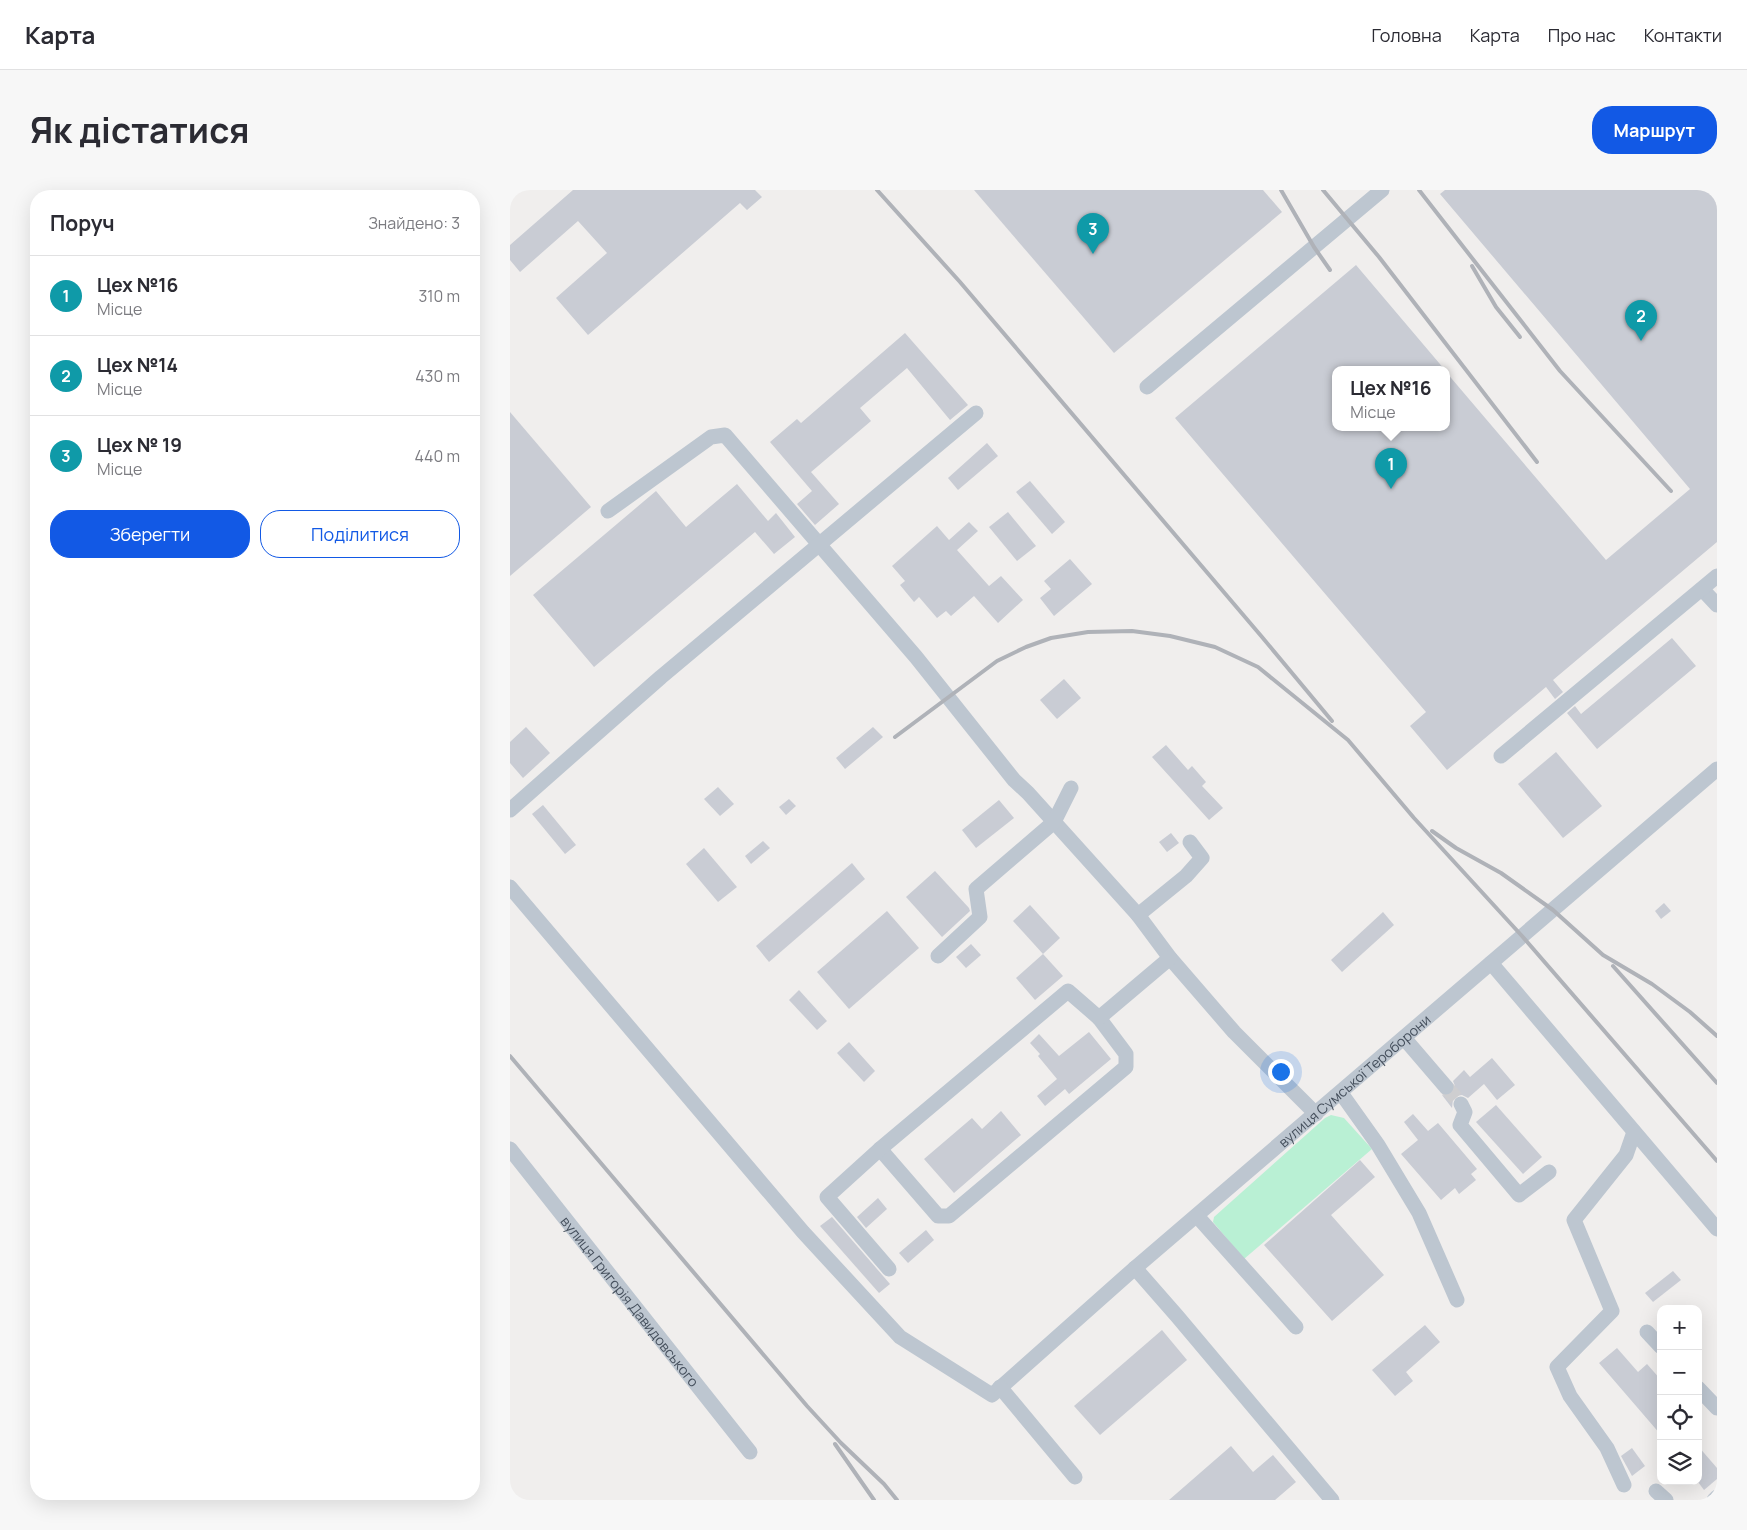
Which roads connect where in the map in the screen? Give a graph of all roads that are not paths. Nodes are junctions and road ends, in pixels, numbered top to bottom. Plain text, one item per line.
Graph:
1 (1374, 192) edge
2 (1147, 387) dead end
3 (976, 413) dead end
4 (608, 511) dead end
5 (819, 545) junction
6 (1717, 576) edge
7 (1702, 589) junction
8 (1717, 605) edge
9 (1501, 756) dead end
10 (1717, 769) edge
11 (1071, 788) dead end
12 (510, 810) edge
13 (1054, 822) junction
14 (1190, 842) dead end
15 (510, 887) edge
16 (1138, 915) junction
17 (938, 956) dead end
18 (1170, 958) junction
19 (1491, 963) junction
20 (1099, 1018) junction
21 (1404, 1038) junction
22 (1446, 1087) tunnel mouth
23 (1341, 1093) junction
24 (1461, 1104) tunnel mouth
25 (1316, 1114) junction
26 (1634, 1132) junction
27 (880, 1149) junction
28 (512, 1155) edge
29 (1549, 1172) dead end
30 (1197, 1216) junction
31 (1717, 1229) edge
32 (1135, 1268) junction
33 (889, 1269) dead end
34 (1457, 1300) dead end
35 (1296, 1327) dead end
36 (1647, 1332) dead end
37 (1657, 1343) edge
38 (996, 1391) junction
39 (1702, 1392) edge
40 (1717, 1408) edge
41 (750, 1452) dead end
42 (1075, 1477) dead end
43 (1624, 1485) dead end
44 (1717, 1497) edge
45 (1332, 1500) edge
46 (1714, 1500) edge

1 - 2 street
3 - 5 street
4 - 5 street
5 - 12 street
5 - 13 street
6 - 7 street
7 - 8 street
7 - 9 street
10 - 19 street, вулиця Сумської Тероборони
11 - 13 street
13 - 16 street
13 - 17 street
14 - 16 street
15 - 38 street
16 - 18 street
18 - 20 street
18 - 25 street
19 - 21 street, вулиця Сумської Тероборони
19 - 26 street
20 - 27 street
20 - 27 street
21 - 22 street
21 - 23 street, вулиця Сумської Тероборони
23 - 25 street, вулиця Сумської Тероборони
23 - 34 street
24 - 29 street
25 - 30 street, вулиця Сумської Тероборони
26 - 31 street
26 - 43 street
27 - 33 street
28 - 41 street, вулиця Григорія Давидовського
30 - 32 street, вулиця Сумської Тероборони
30 - 35 street
32 - 38 street, вулиця Сумської Тероборони
32 - 45 street
36 - 37 street
38 - 42 street
39 - 40 street
44 - 46 street

